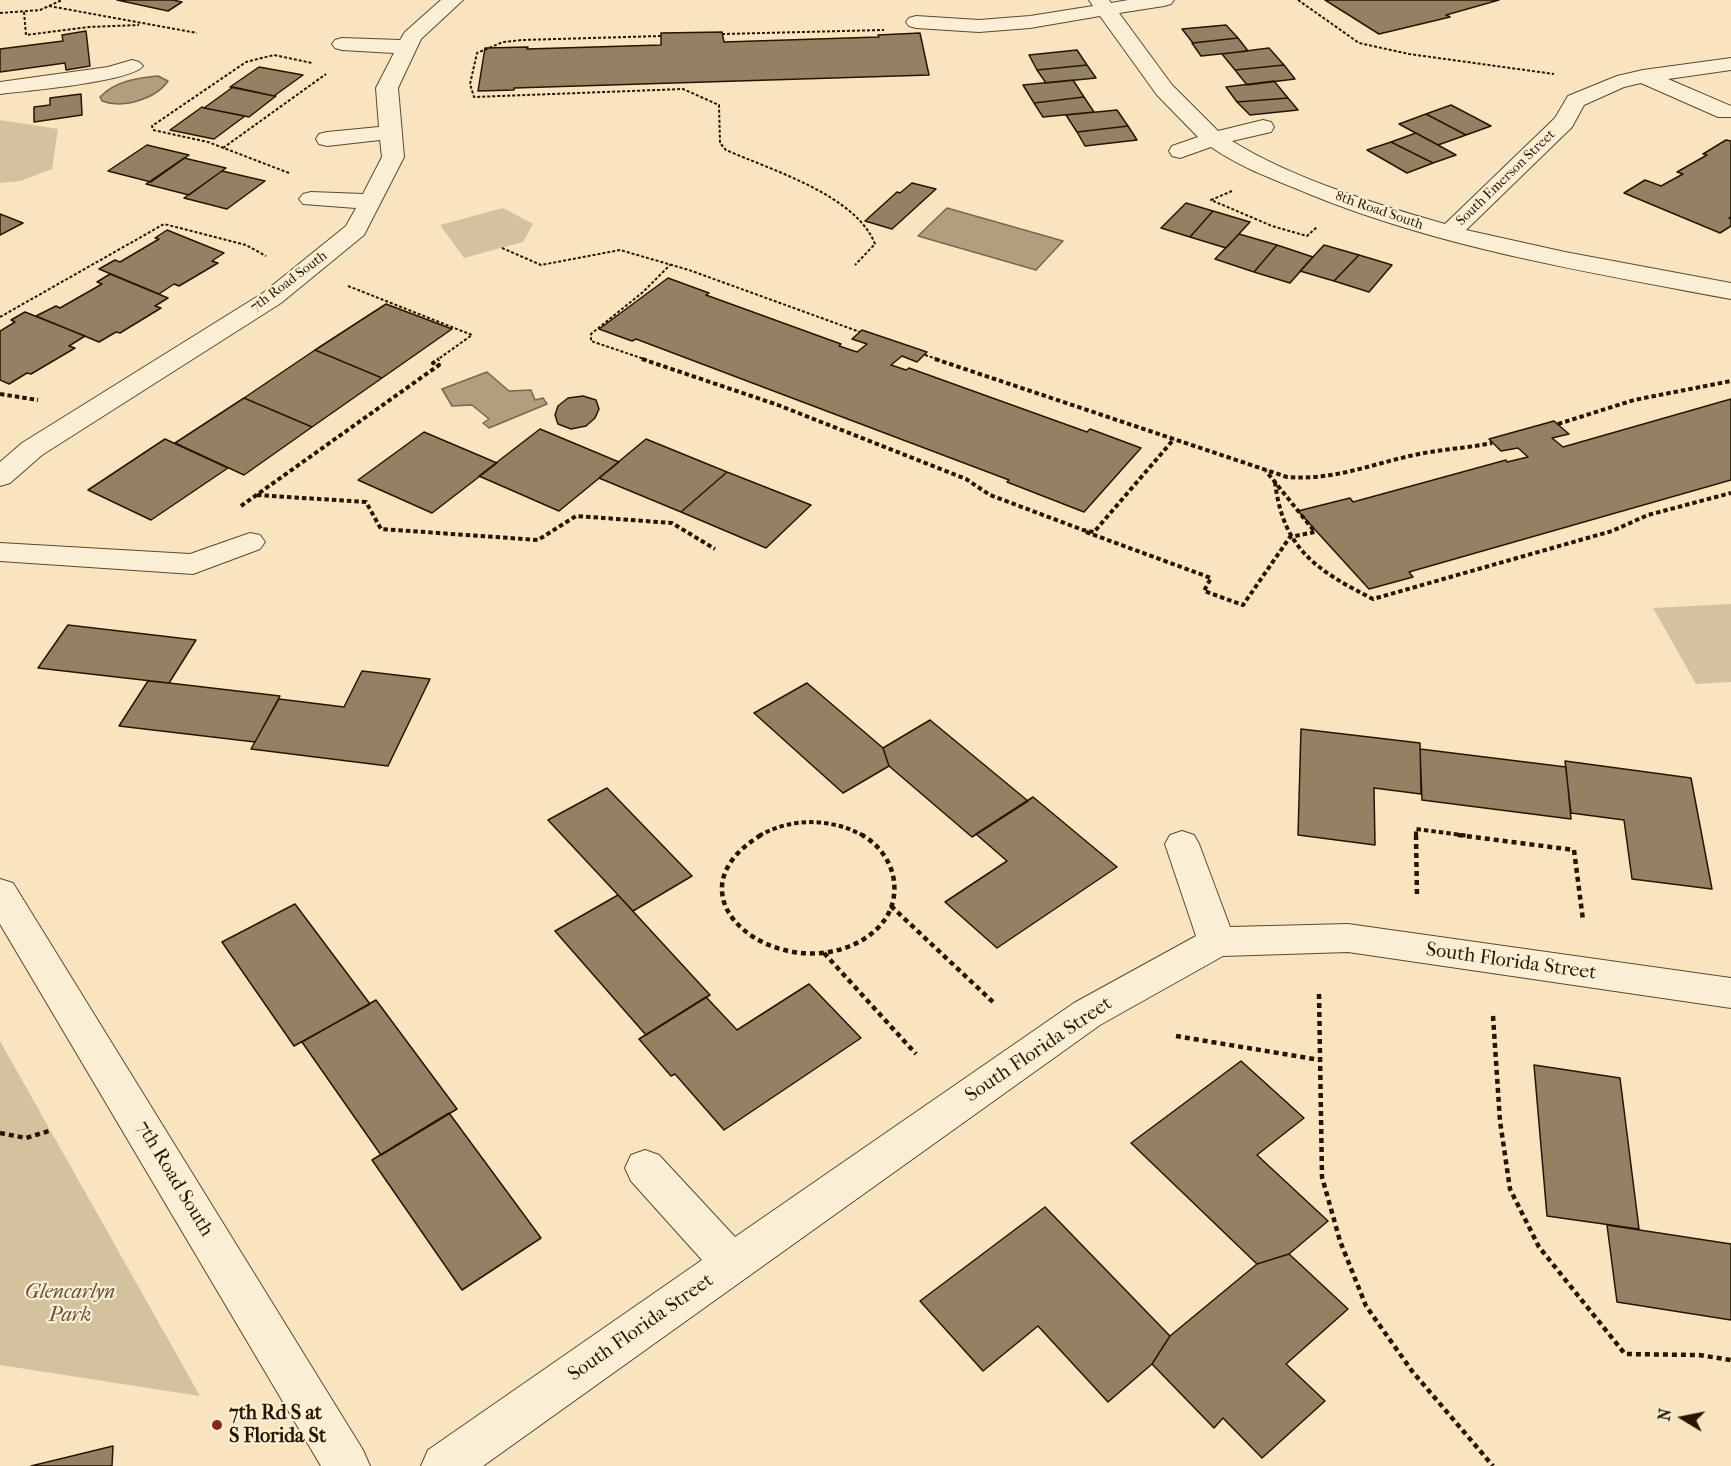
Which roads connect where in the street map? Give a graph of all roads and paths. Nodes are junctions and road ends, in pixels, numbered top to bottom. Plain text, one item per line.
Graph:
1 (62, 0) edge
2 (453, 0) edge
3 (1164, 0) edge
4 (1298, 0) edge
5 (1103, 5) edge
6 (49, 6) junction
7 (24, 12) junction
8 (0, 13) edge
9 (916, 22) dead end
10 (147, 24) junction
11 (887, 30) dead end
12 (197, 33) dead end
13 (722, 34) dead end
14 (661, 36) dead end
15 (342, 45) dead end
16 (407, 47) junction
17 (314, 64) dead end
18 (1731, 64) edge
19 (132, 66) dead end
20 (334, 68) dead end
21 (1643, 76) junction
22 (1617, 82) junction
23 (0, 88) edge
24 (1726, 112) dead end
25 (1263, 127) dead end
26 (391, 132) junction
27 (327, 139) dead end
28 (1213, 139) junction
29 (222, 148) junction
30 (1180, 151) dead end
31 (298, 173) dead end
32 (1359, 182) dead end
33 (1305, 184) junction
34 (1242, 187) dead end
35 (1336, 197) junction
36 (310, 199) dead end
37 (1282, 200) dead end
38 (371, 201) junction
39 (1322, 223) dead end
40 (1448, 234) junction
41 (502, 248) dead end
42 (275, 260) dead end
43 (670, 265) junction
44 (855, 265) dead end
45 (348, 286) dead end
46 (1731, 291) edge
47 (0, 317) edge
48 (860, 332) dead end
49 (925, 355) dead end
50 (1731, 381) edge
51 (0, 394) edge
52 (48, 402) dead end
53 (1558, 424) dead end
54 (1174, 439) junction
55 (0, 440) edge
56 (1492, 443) dead end
57 (32, 449) junction
58 (1266, 471) junction
59 (0, 477) edge
60 (1275, 482) junction
61 (1731, 493) edge
62 (256, 495) junction
63 (239, 507) dead end
64 (1083, 530) junction
65 (1290, 537) junction
66 (250, 542) dead end
67 (715, 549) dead end
68 (0, 552) edge
69 (1182, 844) dead end
70 (0, 893) edge
71 (1417, 897) dead end
72 (891, 906) junction
73 (1582, 920) dead end
74 (1217, 942) junction
75 (824, 953) junction
76 (1731, 993) edge
77 (1319, 994) dead end
78 (994, 1003) dead end
79 (1493, 1016) dead end
80 (1176, 1036) dead end
81 (916, 1054) dead end
82 (1320, 1060) junction
83 (52, 1130) dead end
84 (0, 1133) edge
85 (645, 1168) dead end
86 (732, 1264) junction
87 (1731, 1360) edge
88 (347, 1466) edge
89 (444, 1466) edge
90 (1493, 1466) edge

1 - 6 path
2 - 16 street, 7th Road South
3 - 5 street
4 - 22 path
5 - 9 street
5 - 28 street, 8th Road South
6 - 7 path
6 - 10 path
7 - 8 path
7 - 10 path
10 - 12 path
11 - 13 path
14 - 44 path
15 - 16 street
16 - 26 street, 7th Road South
17 - 29 path
18 - 21 street, South Emerson Street
19 - 23 street
20 - 29 path
21 - 22 street, South Emerson Street
21 - 24 street
22 - 40 street, South Emerson Street
25 - 28 street
26 - 27 street
26 - 38 street, 7th Road South
28 - 30 street
28 - 33 street, 8th Road South
29 - 31 path
32 - 35 street
33 - 35 street, 8th Road South
33 - 37 street
34 - 39 path
35 - 40 street, 8th Road South
36 - 38 street
38 - 57 street, 7th Road South
40 - 46 street, 8th Road South
41 - 43 path
42 - 47 path
43 - 48 path
43 - 64 path
45 - 62 path
49 - 54 path
50 - 53 path
51 - 52 path
54 - 58 path
54 - 64 path
55 - 57 street
56 - 58 path
57 - 59 street, 7th Road South
58 - 60 path
60 - 65 path
60 - 65 path
61 - 65 path
62 - 63 path
62 - 67 path
64 - 65 path
66 - 68 street
69 - 74 street
70 - 88 street, 7th Road South
71 - 73 path
72 - 75 path
72 - 75 path
72 - 78 path
74 - 76 street, South Florida Street
74 - 86 street, South Florida Street
75 - 81 path
77 - 82 path
79 - 87 path
80 - 82 path
82 - 90 path
83 - 84 path
85 - 86 street
86 - 89 street, South Florida Street

